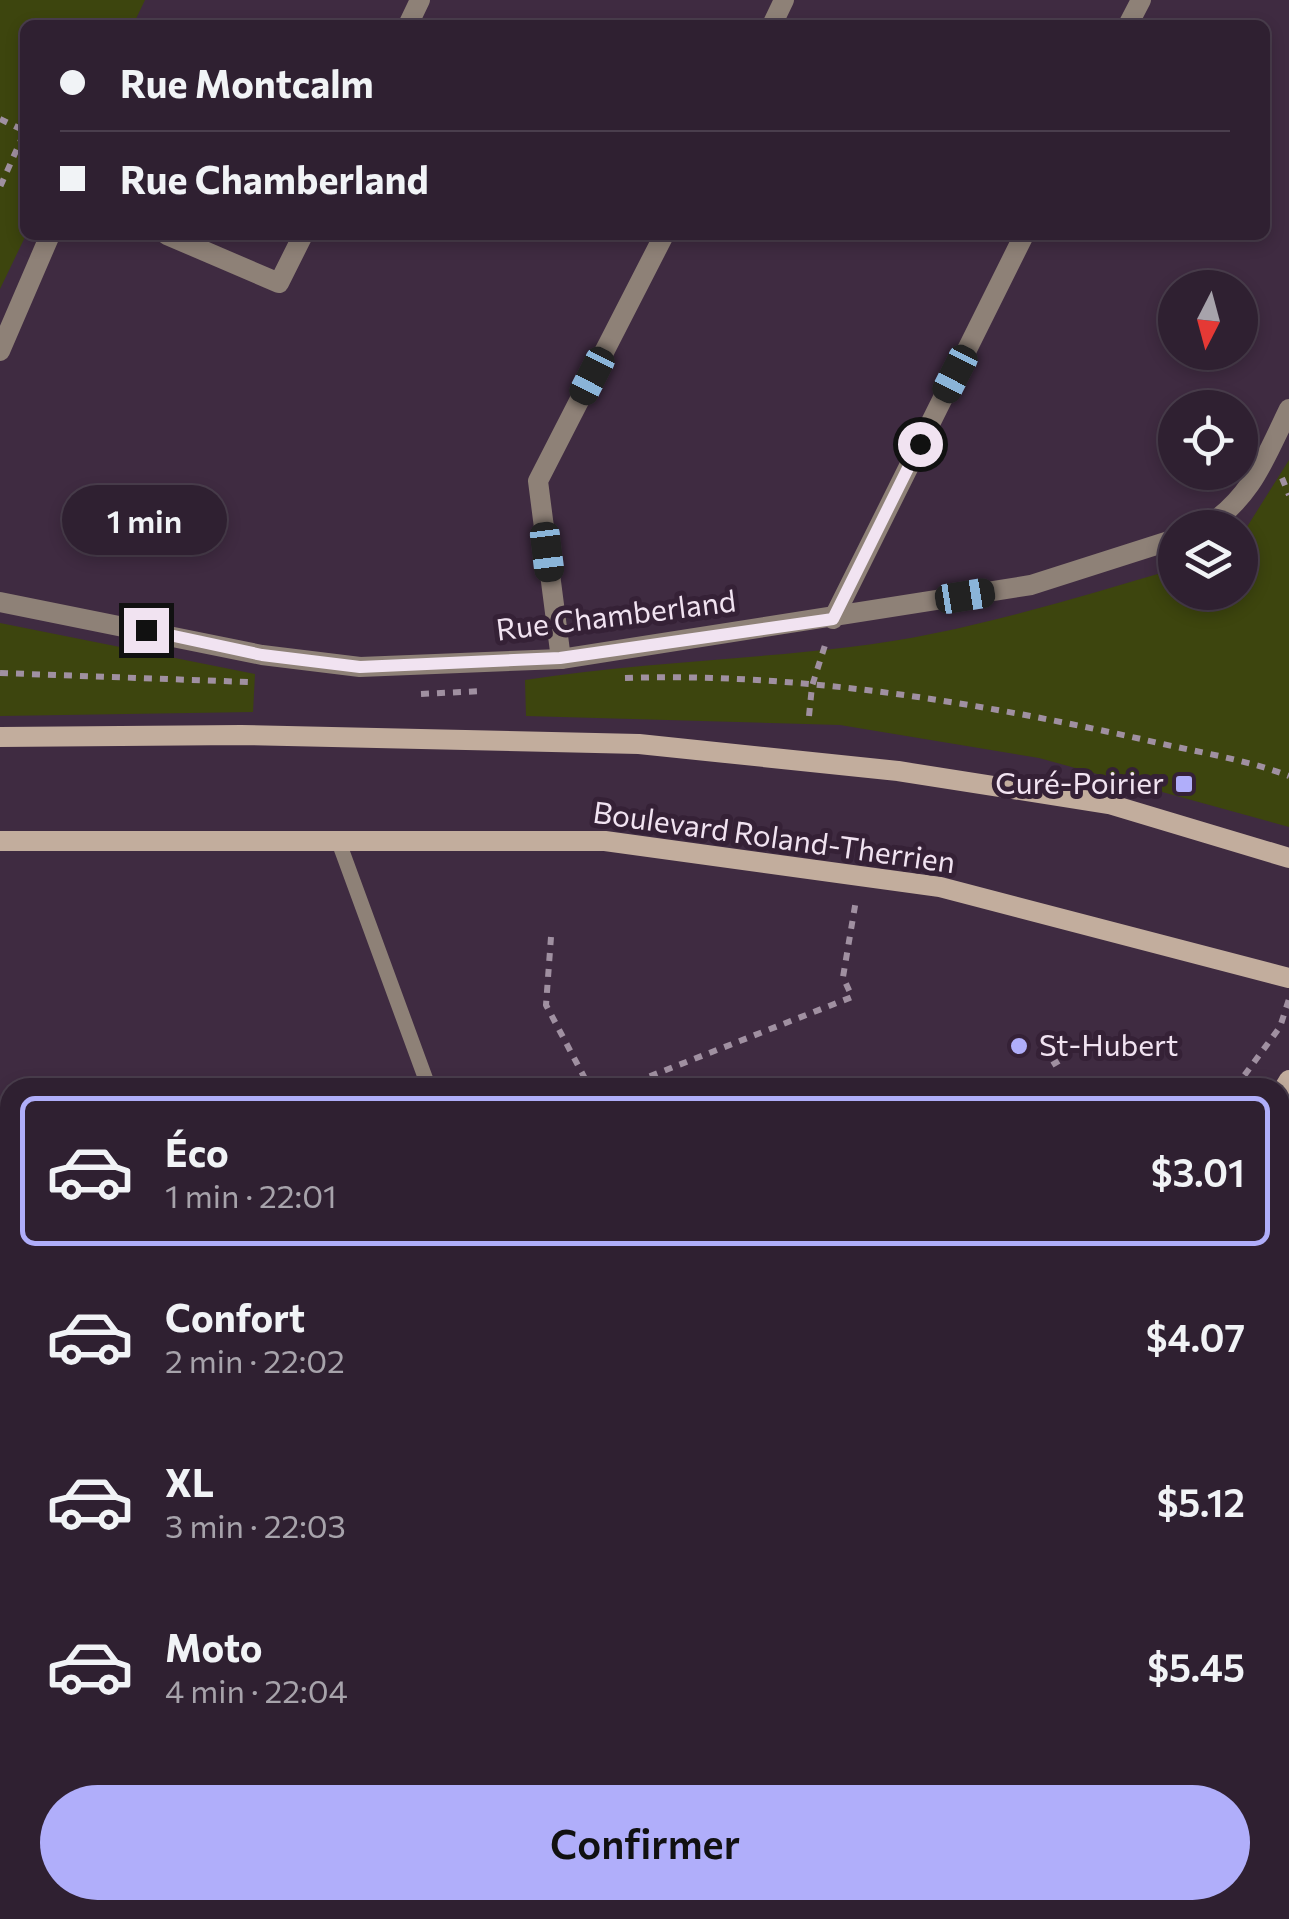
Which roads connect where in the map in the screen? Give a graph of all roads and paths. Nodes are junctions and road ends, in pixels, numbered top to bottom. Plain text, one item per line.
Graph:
1 (20, 140) edge
2 (0, 187) edge
3 (48, 240) edge
4 (179, 240) edge
5 (300, 240) edge
6 (661, 240) edge
7 (1022, 240) edge
8 (0, 351) edge
9 (1289, 409) edge
10 (1232, 510) edge
11 (1158, 545) edge
12 (0, 602) edge
13 (833, 619) junction
14 (560, 658) junction
15 (0, 672) edge
16 (620, 678) dead end
17 (266, 684) dead end
18 (812, 686) junction
19 (488, 690) dead end
20 (414, 694) dead end
21 (809, 716) dead end
22 (0, 737) edge
23 (1289, 776) edge
24 (338, 840) junction
25 (0, 841) edge
26 (1289, 858) edge
27 (862, 875) junction
28 (551, 937) dead end
29 (1289, 978) edge
30 (1289, 998) edge
31 (1064, 1058) dead end
32 (1052, 1064) dead end
33 (425, 1078) edge
34 (585, 1078) edge
35 (645, 1078) edge
36 (1242, 1078) edge

1 - 2 path
3 - 8 street
4 - 5 street
6 - 14 street
7 - 13 street
9 - 10 street
11 - 13 street, Rue Chamberland
12 - 14 street, Rue Chamberland
13 - 14 street, Rue Chamberland
13 - 18 path
15 - 17 path
16 - 18 path
18 - 21 path
18 - 23 path
19 - 20 path
22 - 26 main road
24 - 25 main road, Boulevard Roland-Therrien
24 - 27 main road, Boulevard Roland-Therrien
24 - 33 lane
27 - 29 main road, Boulevard Roland-Therrien
27 - 35 path
28 - 34 path
30 - 36 path
31 - 32 path

